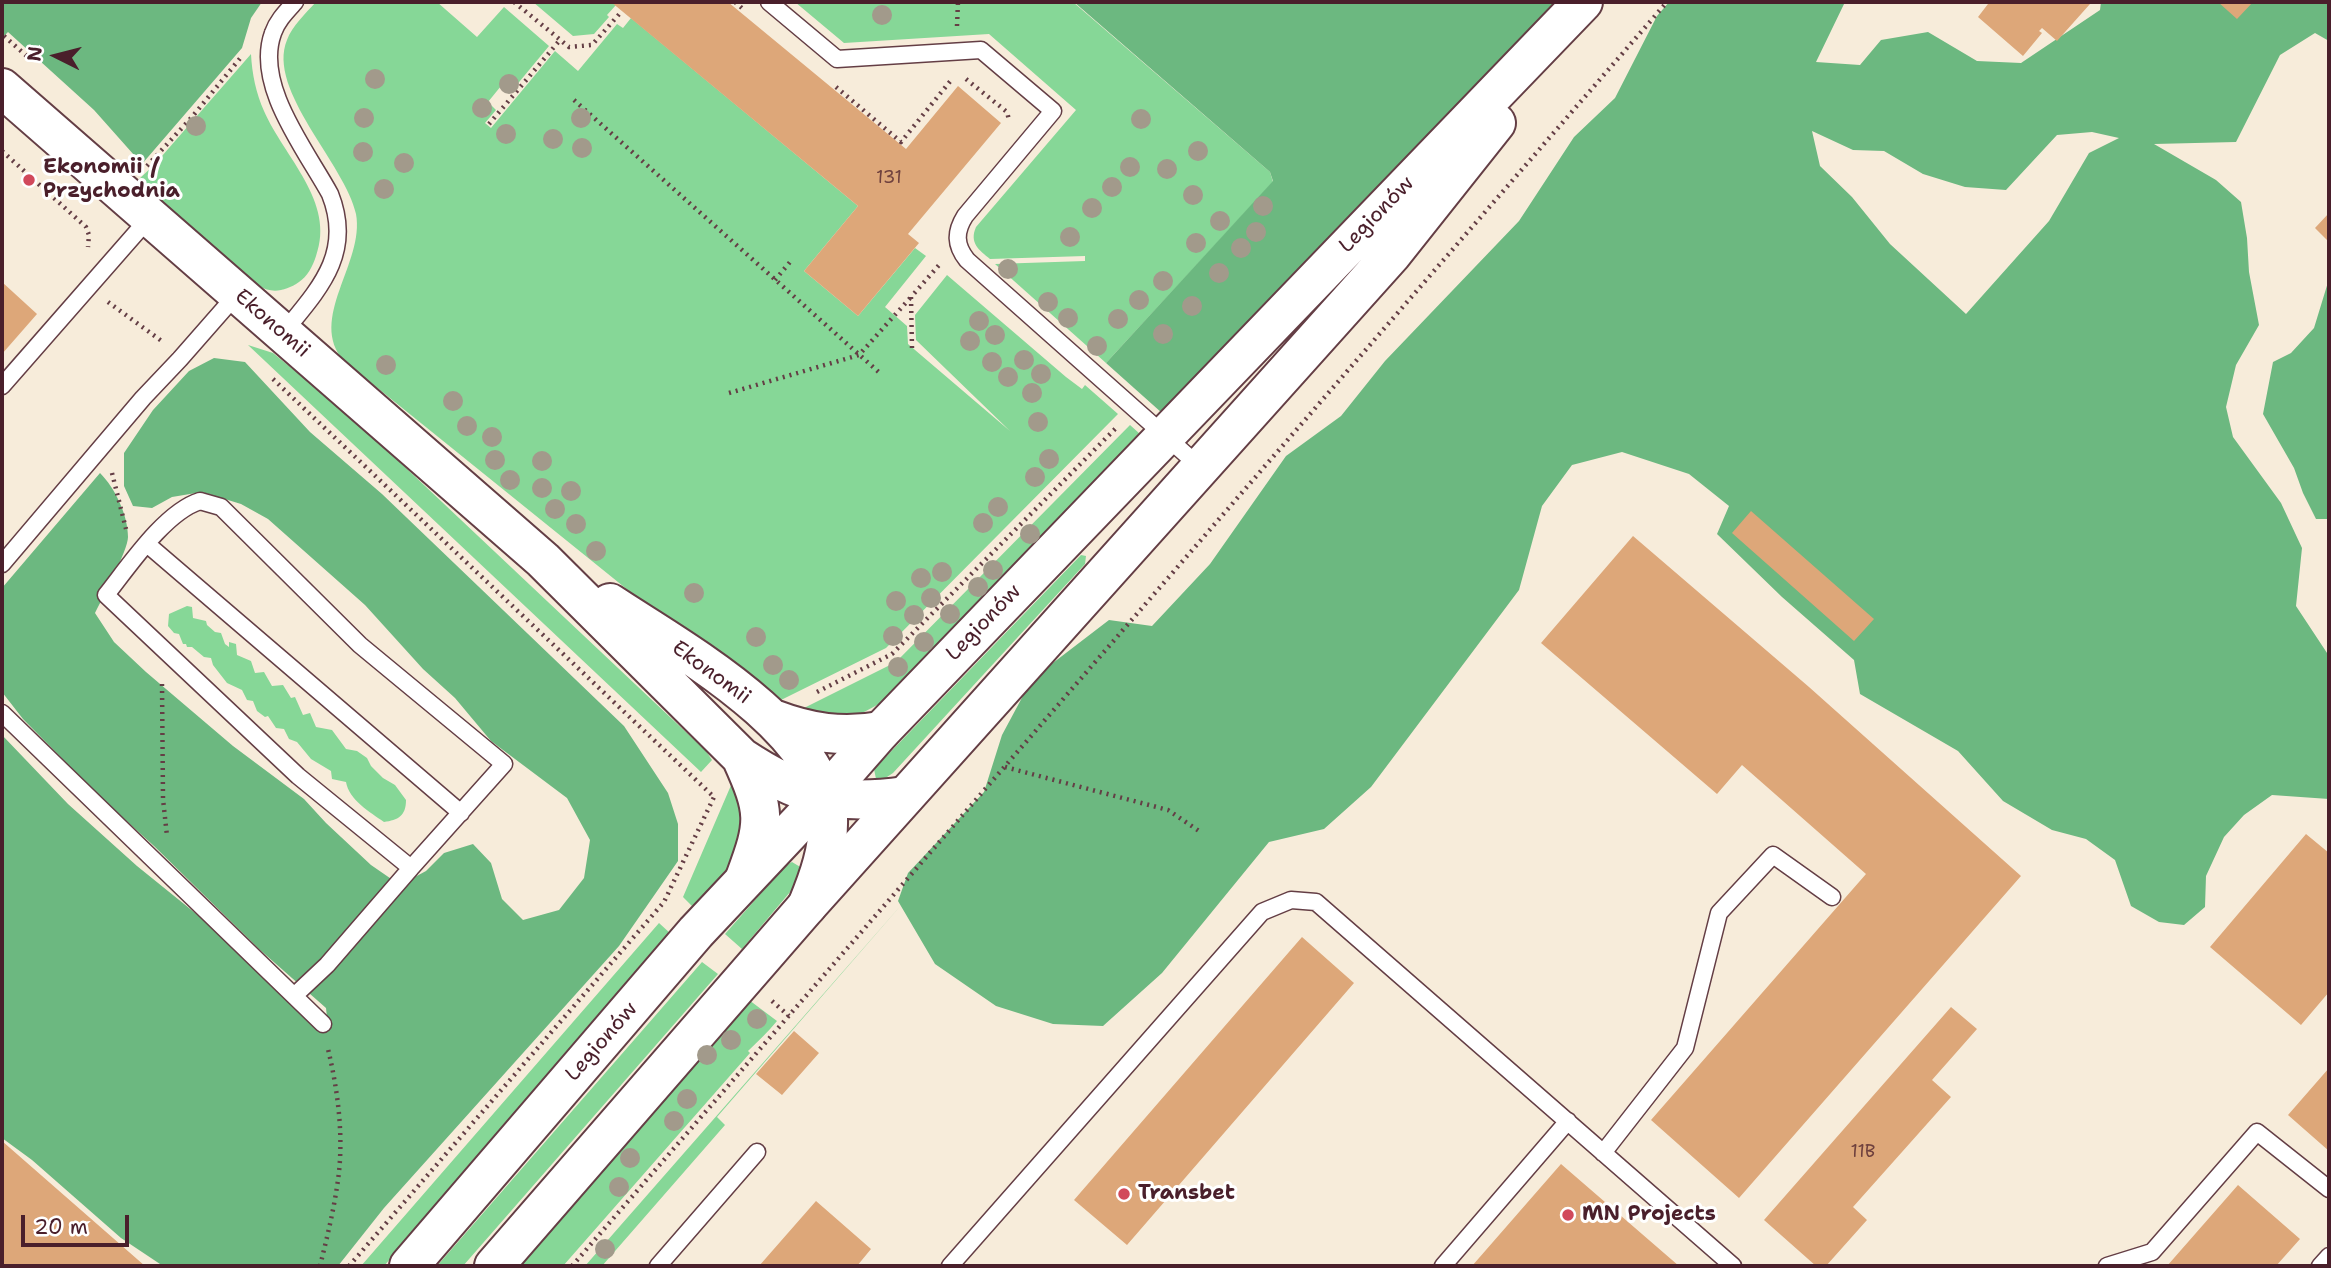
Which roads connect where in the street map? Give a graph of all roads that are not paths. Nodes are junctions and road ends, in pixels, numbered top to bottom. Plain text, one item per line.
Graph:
1 (295, 2) edge
2 (769, 2) edge
3 (1583, 2) edge
4 (1594, 2) edge
5 (2, 88) edge
6 (150, 217) junction
7 (237, 294) junction
8 (283, 333) junction
9 (2, 386) edge
10 (1165, 435) junction
11 (1199, 466) junction
12 (147, 544) junction
13 (543, 560) junction
14 (2, 564) edge
15 (2, 713) edge
16 (773, 719) junction
17 (881, 731) junction
18 (730, 772) junction
19 (824, 796) junction
20 (905, 796) junction
21 (461, 813) junction
22 (411, 868) junction
23 (745, 878) junction
24 (1832, 897) dead end
25 (807, 906) junction
26 (294, 996) junction
27 (323, 1024) road end
28 (1568, 1121) junction
29 (757, 1152) dead end
30 (1603, 1153) junction
31 (2329, 1189) edge
32 (2329, 1256) edge
33 (409, 1266) edge
34 (494, 1266) edge
35 (658, 1266) edge
36 (950, 1266) edge
37 (1443, 1266) edge
38 (1733, 1266) edge
39 (2107, 1266) edge
40 (2320, 1266) edge

1 - 8 lane
2 - 10 lane
3 - 10 main road, Legionów
4 - 11 main road, Legionów
5 - 6 main road, Ekonomii
6 - 7 main road, Ekonomii
6 - 9 lane
7 - 8 main road, Ekonomii
7 - 14 lane
8 - 13 main road, Ekonomii
10 - 11 lane
10 - 17 main road, Legionów
11 - 20 main road, Legionów
12 - 21 lane
12 - 21 lane
12 - 22 lane
13 - 16 main road, Ekonomii
13 - 18 main road, Ekonomii
15 - 26 lane
16 - 17 main road, Ekonomii
16 - 19 main road, Ekonomii
17 - 19 main road, Legionów
18 - 19 main road, Ekonomii
18 - 23 main road, Ekonomii
19 - 20 main road, Ekonomii
19 - 23 main road, Legionów
19 - 25 main road, Ekonomii
20 - 25 main road, Legionów
21 - 22 lane
22 - 26 lane
23 - 33 main road, Legionów
24 - 30 lane
25 - 34 main road, Legionów
26 - 27 lane
28 - 30 lane
28 - 36 lane
28 - 37 lane
29 - 35 lane
30 - 38 lane
31 - 39 lane
32 - 40 lane

